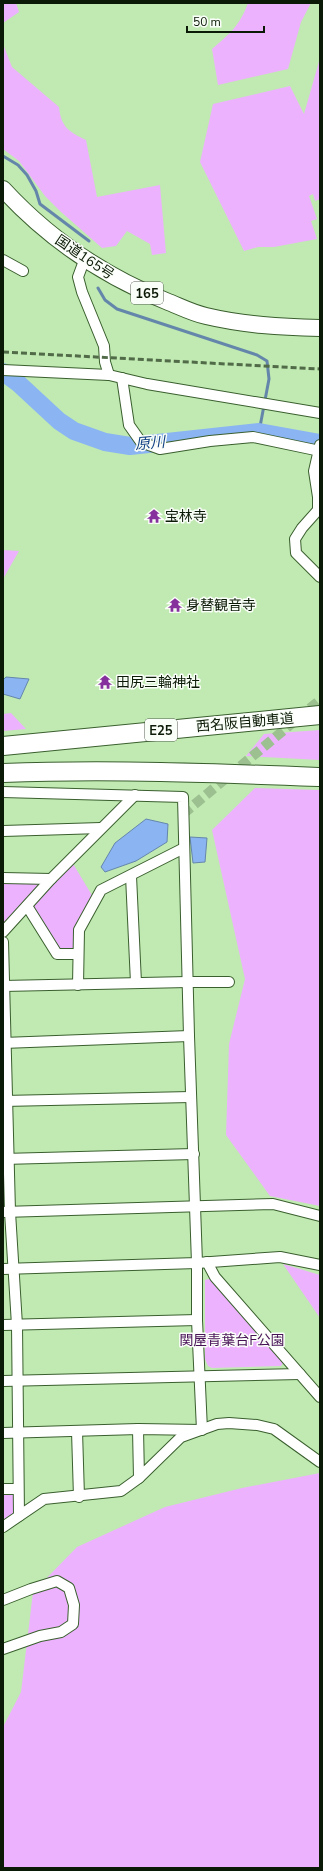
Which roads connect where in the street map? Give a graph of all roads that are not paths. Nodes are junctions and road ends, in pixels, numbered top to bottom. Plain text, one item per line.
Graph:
1 (3, 189) edge
2 (85, 258) junction
3 (3, 260) edge
4 (23, 271) dead end
5 (320, 328) edge
6 (3, 370) edge
7 (109, 375) junction
8 (122, 378) junction
9 (320, 412) edge
10 (320, 449) edge
11 (320, 577) edge
12 (320, 715) edge
13 (3, 746) edge
14 (3, 773) edge
15 (320, 777) edge
16 (3, 792) edge
17 (135, 795) junction
18 (102, 828) junction
19 (3, 831) edge
20 (184, 848) junction
21 (131, 876) junction
22 (3, 878) edge
23 (51, 879) junction
24 (27, 906) junction
25 (3, 932) edge
26 (3, 942) edge
27 (78, 954) junction
28 (188, 982) junction
29 (229, 982) dead end
30 (136, 983) junction
31 (78, 985) junction
32 (4, 986) edge
33 (189, 1036) junction
34 (4, 1043) edge
35 (191, 1097) junction
36 (5, 1101) edge
37 (194, 1154) junction
38 (6, 1158) edge
39 (195, 1207) junction
40 (7, 1212) edge
41 (320, 1216) edge
42 (202, 1262) junction
43 (320, 1266) edge
44 (3, 1269) edge
45 (14, 1269) junction
46 (197, 1320) junction
47 (17, 1324) junction
48 (3, 1325) edge
49 (300, 1374) junction
50 (200, 1377) junction
51 (3, 1381) edge
52 (17, 1381) junction
53 (320, 1397) edge
54 (138, 1428) junction
55 (202, 1430) junction
56 (77, 1431) junction
57 (3, 1433) edge
58 (17, 1433) junction
59 (320, 1462) edge
60 (139, 1478) junction
61 (3, 1489) edge
62 (18, 1489) junction
63 (79, 1497) junction
64 (19, 1516) junction
65 (3, 1527) edge
66 (3, 1600) edge
67 (3, 1649) edge

1 - 2 highway, 国道165号 / 165
2 - 5 highway, 国道165号 / 165
2 - 7 street
3 - 4 street
6 - 7 street
7 - 8 street
8 - 9 street
8 - 10 street
10 - 11 street
12 - 13 highway, 西名阪自動車道 / E25
14 - 15 highway
16 - 17 street
17 - 18 street
17 - 20 street
18 - 19 street
18 - 23 street
20 - 21 street
20 - 28 street
21 - 27 street
21 - 30 street
22 - 23 street
23 - 24 street
24 - 25 street
24 - 27 street
26 - 32 street
27 - 31 street
28 - 29 street
28 - 30 street
28 - 33 street
30 - 31 street
31 - 32 street
32 - 34 street
33 - 34 street
33 - 35 street
34 - 36 street
35 - 36 street
35 - 37 street
36 - 38 street
37 - 38 street
37 - 39 street
38 - 40 street
39 - 40 street
39 - 41 street
39 - 42 street
40 - 45 street
42 - 43 street
42 - 45 street
42 - 46 street
42 - 49 street
44 - 45 street
45 - 47 street
46 - 47 street
46 - 50 street
47 - 48 street
47 - 52 street
49 - 50 street
49 - 53 street
50 - 52 street
50 - 55 street
51 - 52 street
52 - 58 street
54 - 55 street
54 - 56 street
54 - 60 street
55 - 59 street
55 - 60 street
56 - 58 street
56 - 63 street
57 - 58 street
58 - 62 street
60 - 63 street
61 - 62 street
62 - 64 street
63 - 64 street
64 - 65 street
66 - 67 street

